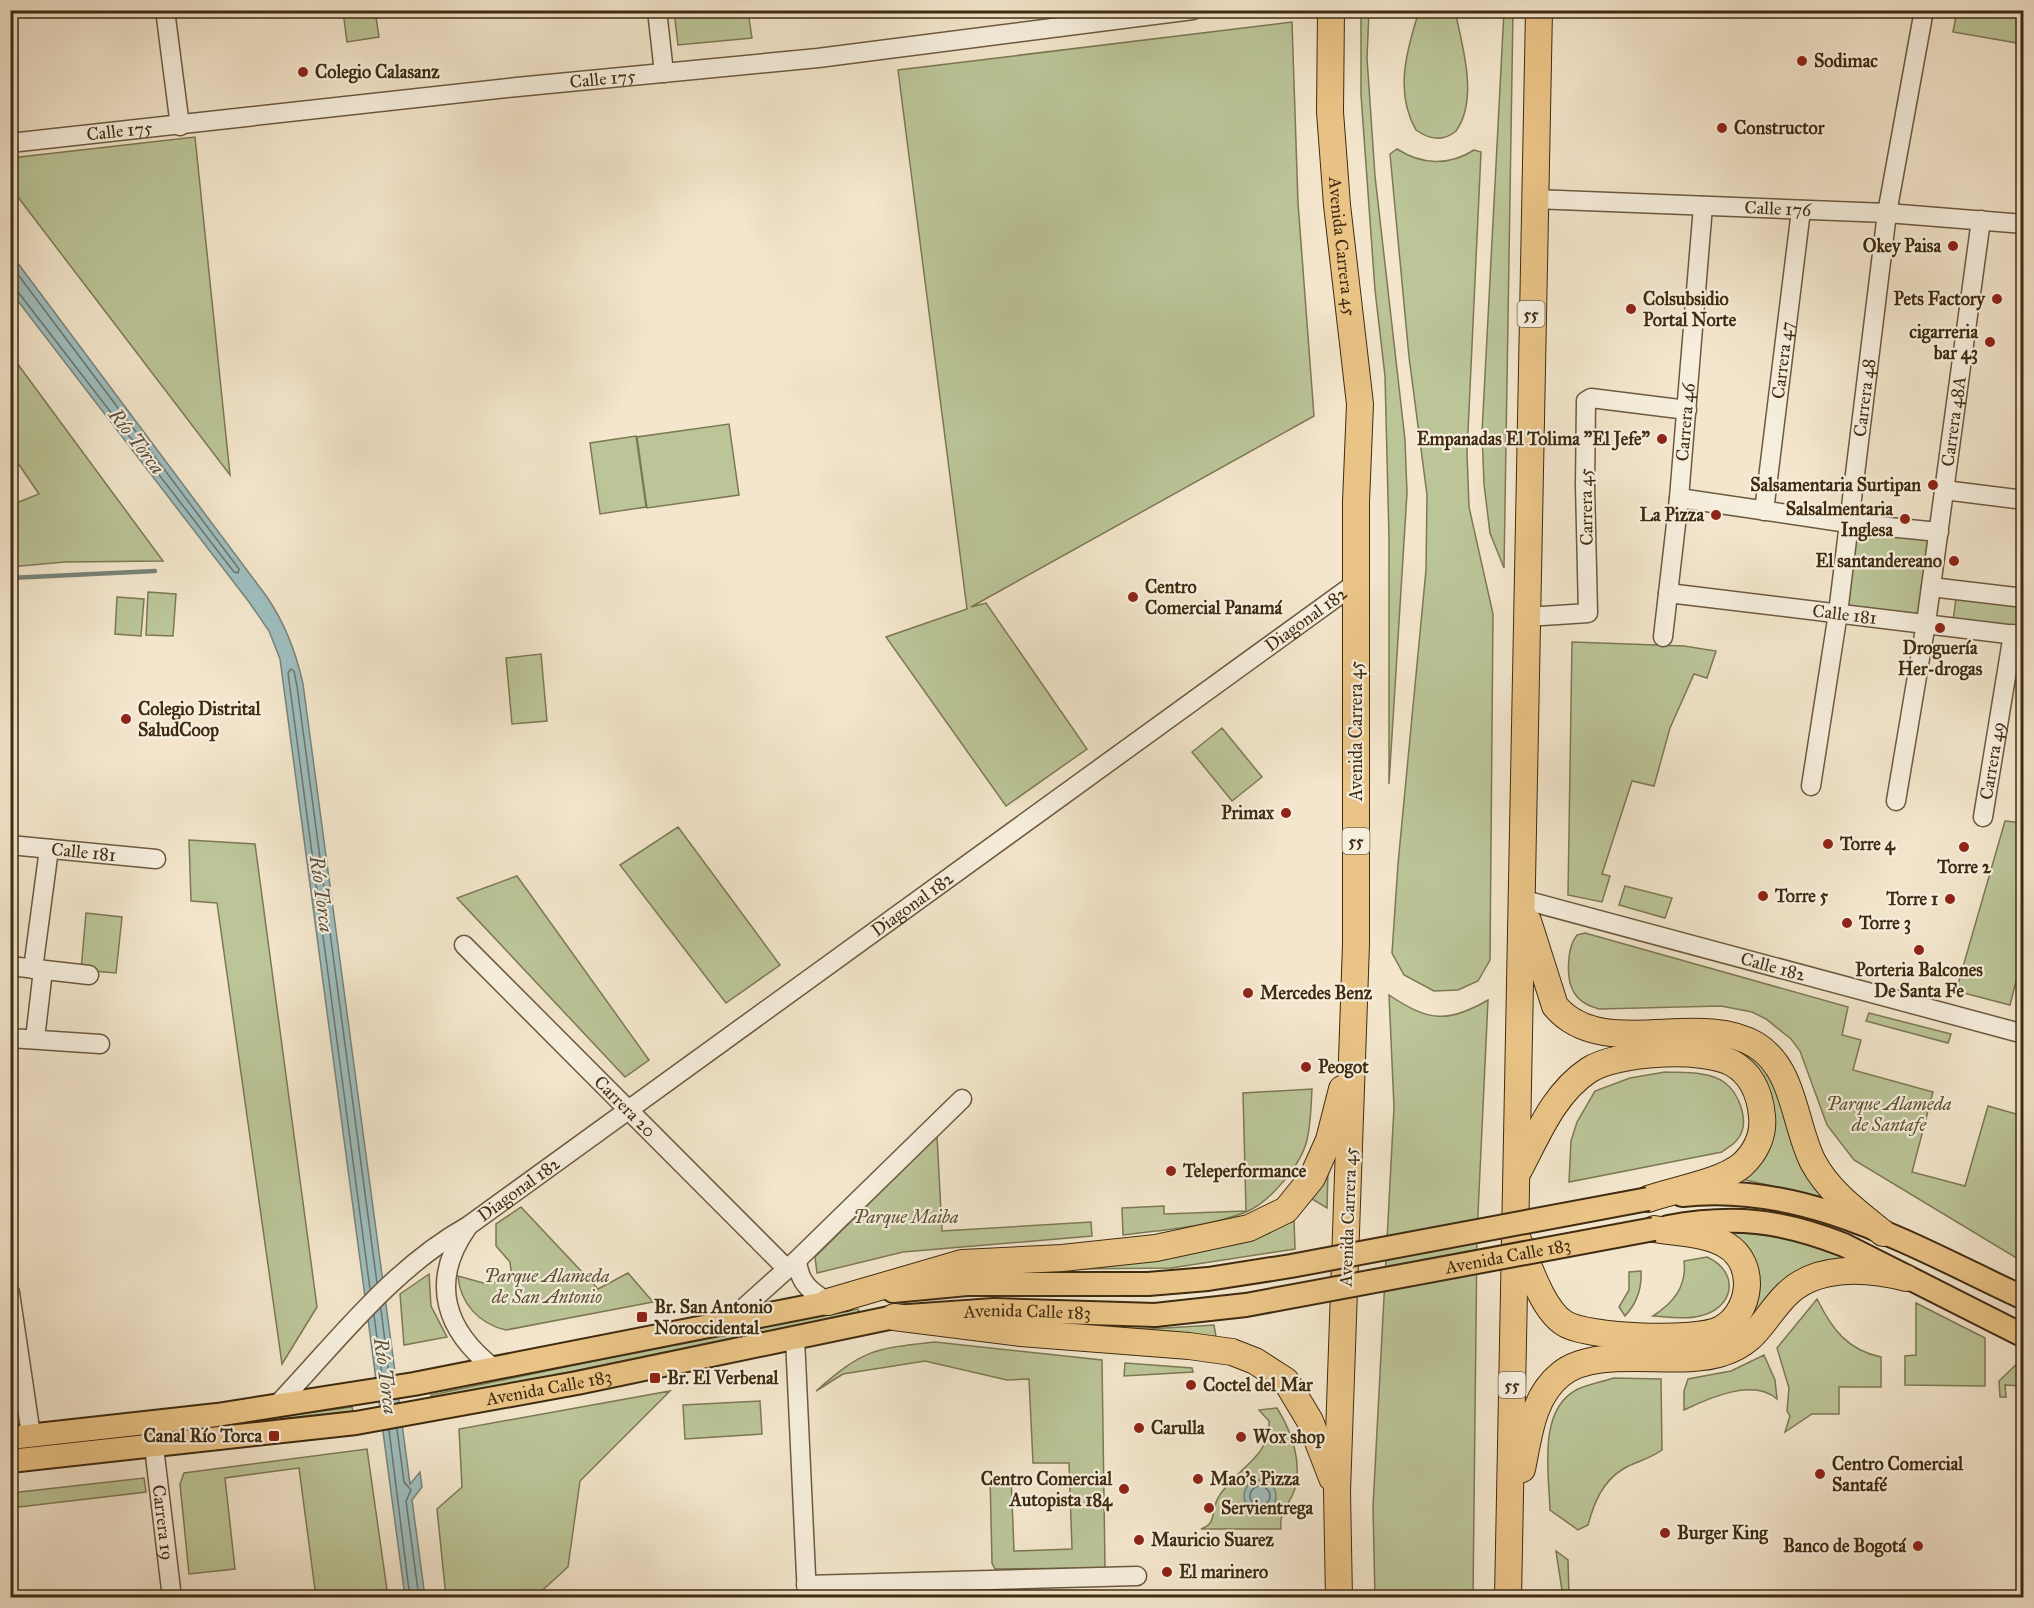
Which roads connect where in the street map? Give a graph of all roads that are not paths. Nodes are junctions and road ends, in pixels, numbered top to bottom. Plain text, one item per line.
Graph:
1 (165, 10) edge
2 (657, 10) edge
3 (1193, 10) edge
4 (1331, 10) edge
5 (1539, 10) edge
6 (1924, 10) edge
7 (664, 73) junction
8 (180, 126) junction
9 (10, 143) edge
10 (1534, 199) junction
11 (1703, 206) junction
12 (1801, 210) junction
13 (1887, 213) junction
14 (1981, 220) junction
15 (2024, 224) edge
16 (1687, 410) junction
17 (1944, 490) junction
18 (1679, 498) junction
19 (2024, 500) edge
20 (1764, 511) junction
21 (1848, 523) junction
22 (1939, 532) junction
23 (1356, 583) junction
24 (1931, 587) junction
25 (1668, 592) junction
26 (2024, 598) edge
27 (1838, 613) junction
28 (1527, 617) junction
29 (1926, 623) junction
30 (2018, 635) edge
31 (1663, 637) dead end
32 (1811, 786) dead end
33 (1896, 801) dead end
34 (1983, 817) dead end
35 (10, 844) edge
36 (50, 849) junction
37 (156, 859) dead end
38 (1521, 899) junction
39 (464, 945) dead end
40 (10, 966) edge
41 (38, 969) junction
42 (89, 975) dead end
43 (2024, 1034) edge
44 (10, 1038) edge
45 (35, 1039) junction
46 (1354, 1040) junction
47 (100, 1044) dead end
48 (962, 1099) dead end
49 (630, 1109) junction
50 (1516, 1175) junction
51 (1648, 1198) junction
52 (468, 1226) junction
53 (1654, 1229) junction
54 (1515, 1233) junction
55 (1883, 1233) junction
56 (792, 1264) junction
57 (1906, 1278) junction
58 (10, 1293) edge
59 (2024, 1299) edge
60 (828, 1302) junction
61 (894, 1317) junction
62 (728, 1322) junction
63 (2024, 1336) edge
64 (795, 1338) junction
65 (495, 1369) junction
66 (276, 1406) junction
67 (21, 1436) edge
68 (154, 1447) junction
69 (10, 1461) edge
70 (1337, 1492) junction
71 (1509, 1538) junction
72 (1137, 1576) dead end
73 (806, 1591) edge
74 (172, 1598) edge
75 (1339, 1598) edge
76 (1508, 1598) edge

1 - 8 street
2 - 7 street
3 - 7 street, Calle 175
4 - 23 highway, Avenida Carrera 45 / 55
5 - 10 highway, 55
6 - 13 street, Carrera 48
7 - 8 street, Calle 175
8 - 9 street, Calle 175
10 - 11 street, Calle 176
10 - 28 highway, 55
11 - 12 street, Calle 176
11 - 16 street, Carrera 46
12 - 13 street, Calle 176
12 - 20 street, Carrera 47
13 - 14 street, Calle 176
13 - 21 street, Carrera 48
14 - 15 street, Calle 176
14 - 17 street, Carrera 48A
16 - 18 street, Carrera 46
16 - 28 street, Carrera 45
17 - 19 street
17 - 22 street, Carrera 48A
18 - 20 street
18 - 25 street, Carrera 46
20 - 21 street
21 - 22 street
21 - 27 street, Carrera 48
22 - 24 street, Carrera 48A
23 - 46 highway, Avenida Carrera 45 / 55
23 - 49 street, Diagonal 182
24 - 26 street
24 - 29 street, Carrera 48A
25 - 27 street, Calle 181
25 - 31 street, Carrera 46
27 - 29 street, Calle 181
27 - 32 street, Carrera 48
28 - 38 highway, 55
29 - 30 street, Calle 181
29 - 33 street, Carrera 48A
30 - 34 street, Carrera 49
35 - 36 street, Calle 181
36 - 37 street, Calle 181
36 - 41 street
38 - 43 street, Calle 182
38 - 50 highway, 55
38 - 55 highway
39 - 49 street, Carrera 20
40 - 41 street
41 - 42 street
41 - 45 street
44 - 45 street
45 - 47 street
46 - 60 highway
46 - 70 highway, Avenida Carrera 45 / 55
48 - 56 street
49 - 52 street, Diagonal 182
49 - 56 street, Carrera 20
50 - 51 highway
50 - 54 highway, 55
51 - 55 main road, Avenida Calle 183
51 - 60 main road, Avenida Calle 183, bridge
52 - 65 street, Diagonal 182
52 - 66 street, Diagonal 182
53 - 54 highway
53 - 57 main road, Avenida Calle 183
53 - 61 main road, Avenida Calle 183, bridge
54 - 71 highway, 55
55 - 59 main road, Avenida Calle 183
56 - 60 street
56 - 62 street
57 - 63 main road, Avenida Calle 183
57 - 71 highway
58 - 67 street
60 - 62 main road, Avenida Calle 183
61 - 64 main road, Avenida Calle 183
61 - 70 highway
62 - 65 main road, Avenida Calle 183
64 - 68 main road, Avenida Calle 183
64 - 73 street
65 - 66 main road, Avenida Calle 183
66 - 67 main road, Avenida Calle 183
68 - 69 main road, Avenida Calle 183
68 - 74 street, Carrera 19
70 - 75 highway, Avenida Carrera 45 / 55
71 - 76 highway, 55
72 - 73 street

